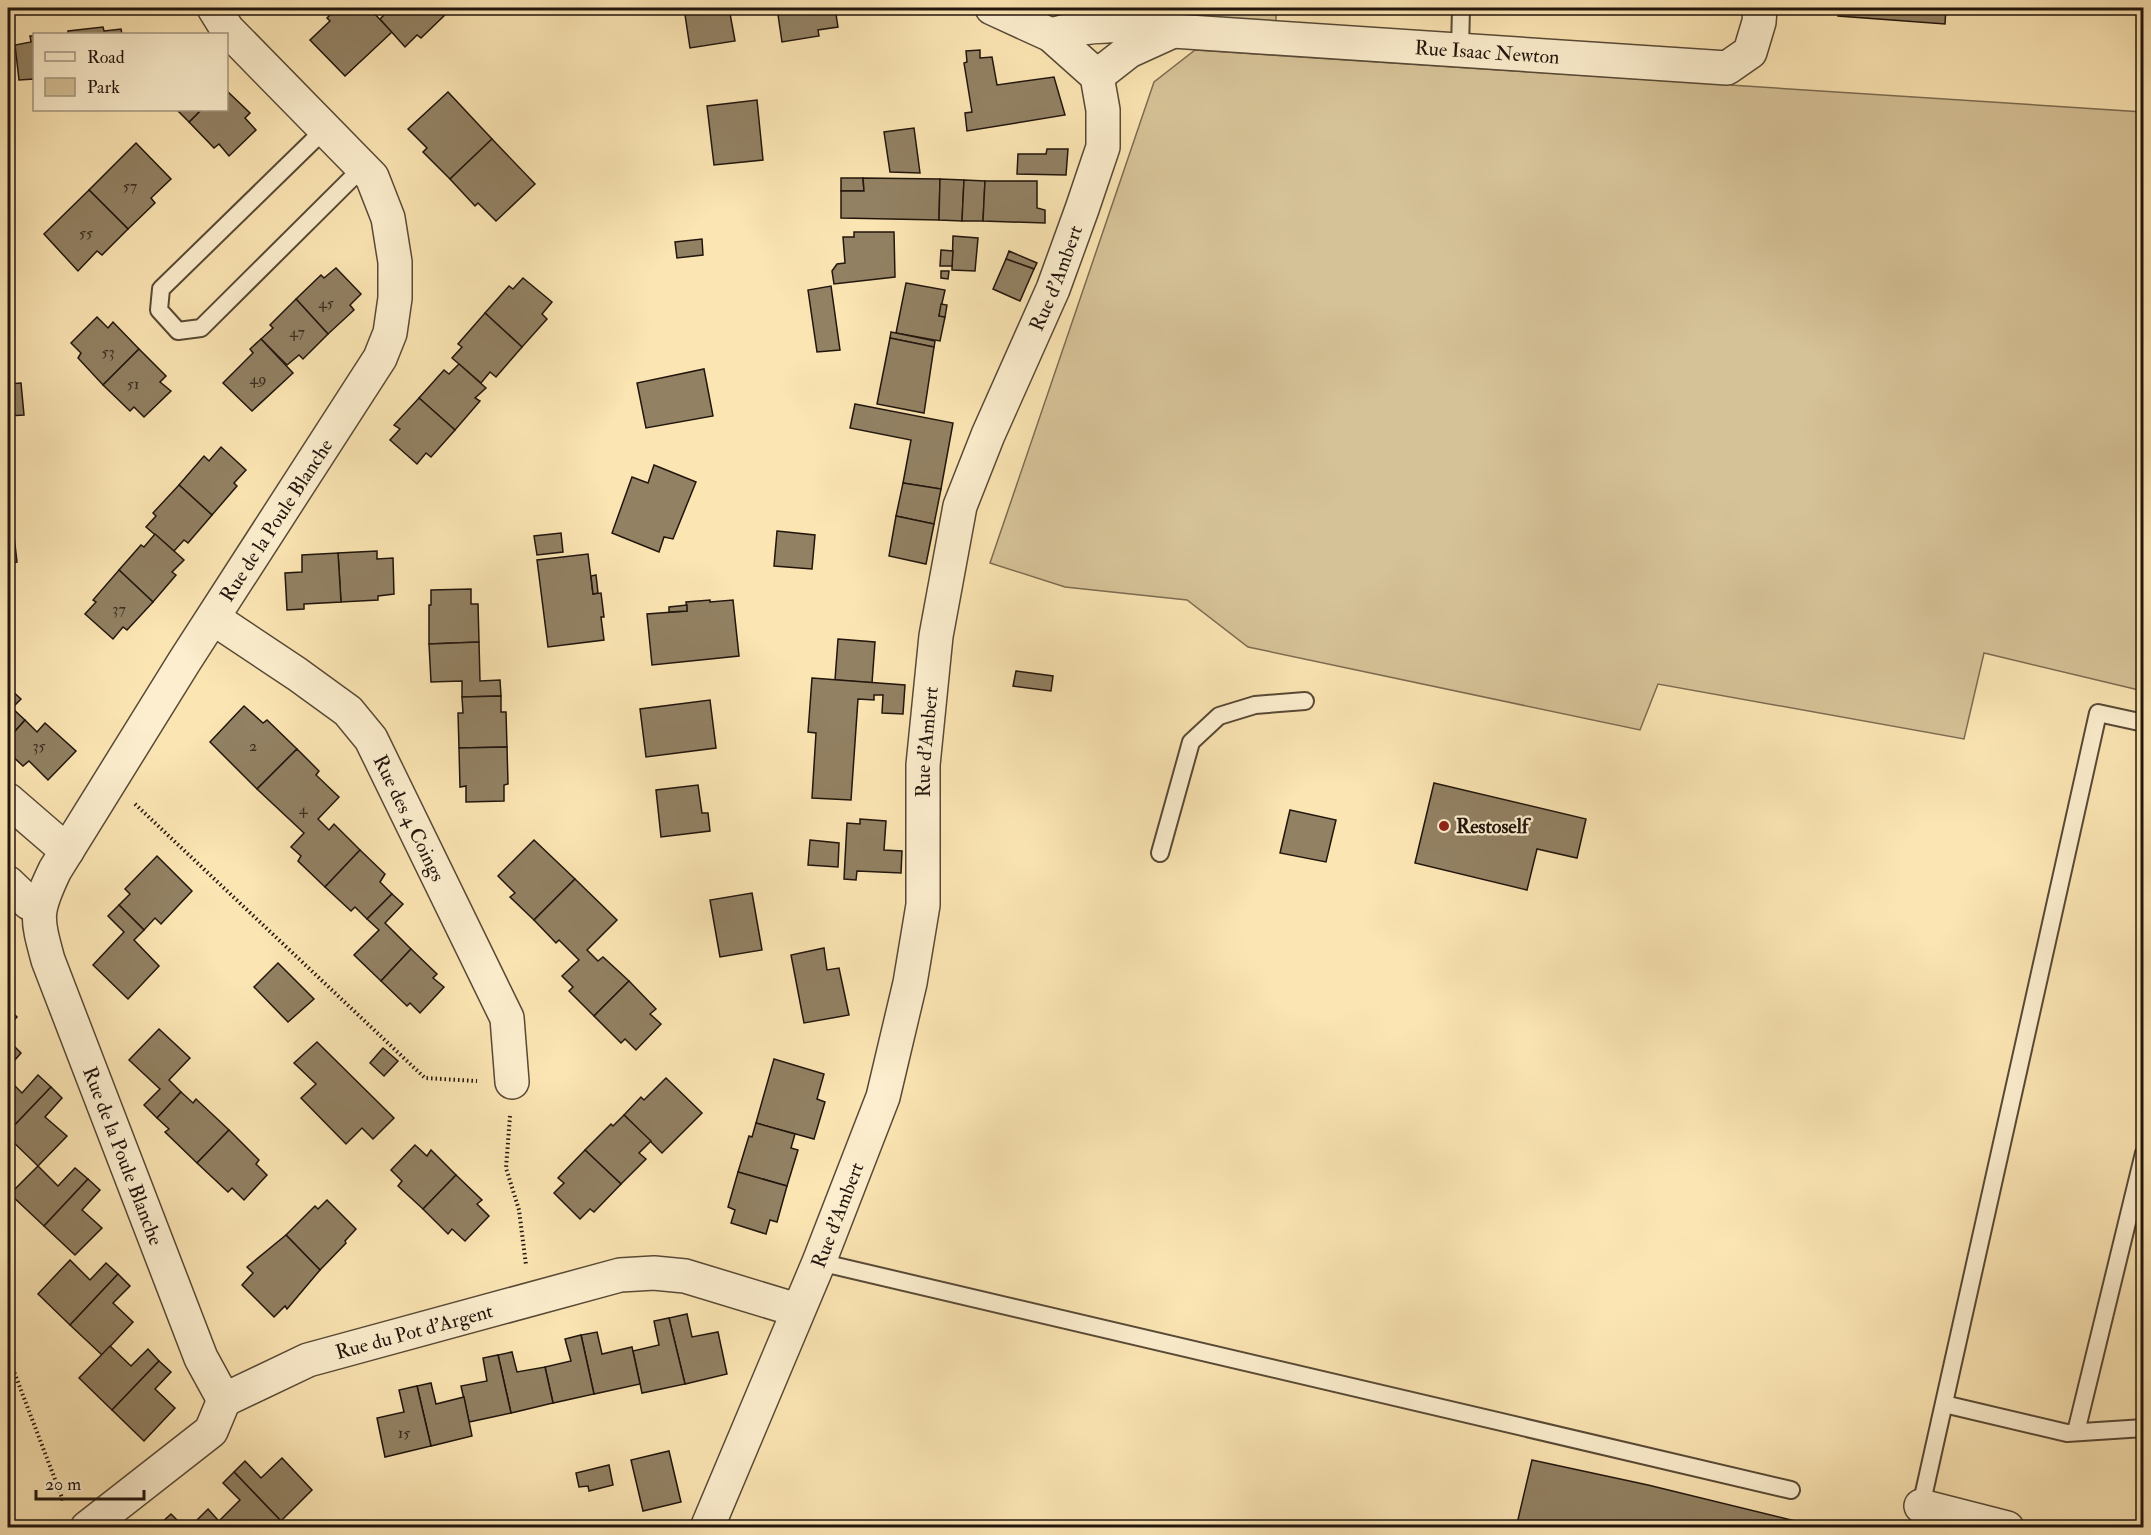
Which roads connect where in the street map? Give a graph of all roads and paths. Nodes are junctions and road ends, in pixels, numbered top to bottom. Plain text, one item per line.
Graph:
1 (214, 8) edge
2 (992, 8) edge
3 (1461, 8) edge
4 (1760, 8) edge
5 (1173, 31) junction
6 (1051, 35) junction
7 (1460, 49) junction
8 (1097, 76) junction
9 (325, 129) junction
10 (363, 167) junction
11 (213, 618) junction
12 (1305, 700) dead end
13 (2144, 723) edge
14 (111, 781) junction
15 (8, 800) edge
16 (67, 851) junction
17 (1160, 853) dead end
18 (8, 884) edge
19 (39, 906) junction
20 (512, 1083) junction
21 (2144, 1153) edge
22 (819, 1262) junction
23 (529, 1299) junction
24 (798, 1310) junction
25 (8, 1356) edge
26 (224, 1400) junction
27 (1944, 1404) junction
28 (2144, 1428) edge
29 (2076, 1432) junction
30 (1791, 1490) dead end
31 (1921, 1506) joint
32 (77, 1519) edge
33 (706, 1527) edge
34 (2007, 1527) edge

1 - 9 street, Rue de la Poule Blanche
2 - 6 street
3 - 7 lane
4 - 7 street, Rue Isaac Newton
5 - 6 street, Rue Isaac Newton
5 - 7 street, Rue Isaac Newton
5 - 8 street, Rue Isaac Newton
6 - 8 street
8 - 22 street, Rue d'Ambert
9 - 10 street, Rue de la Poule Blanche
9 - 10 lane
10 - 11 street, Rue de la Poule Blanche
11 - 14 street, Rue de la Poule Blanche
11 - 20 street, Rue des 4 Coings
12 - 17 lane
13 - 27 lane
14 - 16 street, Rue de la Poule Blanche
14 - 20 path
15 - 16 street
16 - 19 street, Rue de la Poule Blanche
18 - 19 street
19 - 26 street, Rue de la Poule Blanche
20 - 23 path
21 - 29 lane
22 - 24 street, Rue d'Ambert
22 - 30 lane
23 - 24 street, Rue du Pot d'Argent
23 - 26 street, Rue du Pot d'Argent
24 - 33 street, Rue d'Ambert
25 - 32 path
26 - 32 street
27 - 29 lane
27 - 31 lane
28 - 29 lane
31 - 34 street

